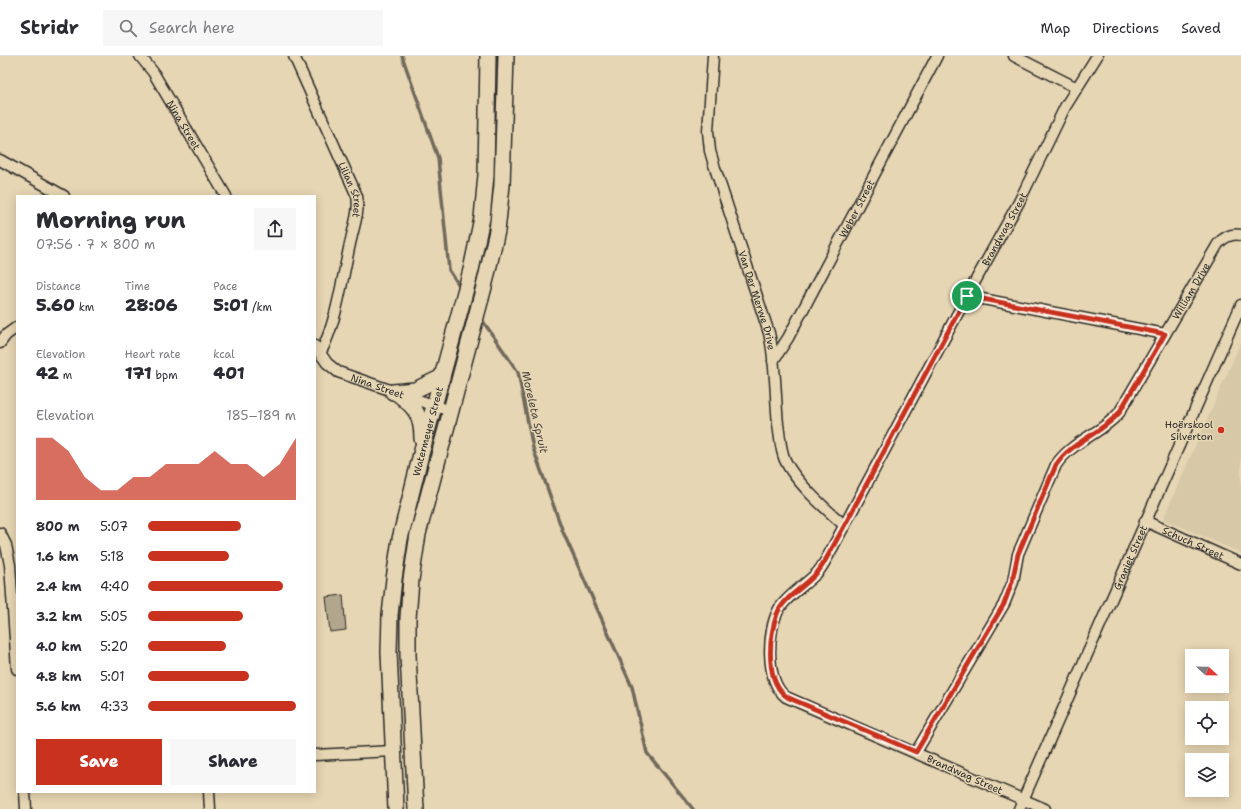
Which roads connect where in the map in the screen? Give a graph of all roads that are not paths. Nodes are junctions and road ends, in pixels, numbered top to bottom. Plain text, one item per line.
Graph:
1 (140, 56) edge
2 (294, 56) edge
3 (488, 56) edge
4 (506, 56) edge
5 (713, 56) edge
6 (937, 56) edge
7 (1014, 56) edge
8 (1097, 56) edge
9 (1077, 88) junction
10 (0, 160) edge
11 (62, 195) edge
12 (225, 195) edge
13 (1241, 235) edge
14 (967, 296) junction
15 (1241, 305) edge
16 (16, 328) edge
17 (1165, 334) junction
18 (0, 343) edge
19 (318, 350) edge
20 (773, 361) junction
21 (442, 377) junction
22 (395, 393) junction
23 (434, 406) junction
24 (450, 411) junction
25 (421, 454) junction
26 (1145, 521) junction
27 (845, 526) junction
28 (0, 533) edge
29 (1241, 564) edge
30 (16, 655) edge
31 (393, 751) junction
32 (916, 752) junction
33 (316, 755) edge
34 (24, 793) edge
35 (209, 793) edge
36 (1021, 804) edge
37 (26, 809) edge
38 (210, 809) edge
39 (396, 809) edge
40 (416, 809) edge
41 (1045, 809) edge

1 - 12 street, Nina Street
2 - 19 street, Lilian Street
3 - 21 main road, Watermeyer Street
4 - 24 main road, Watermeyer Street
5 - 20 street, Van Der Merwe Drive
6 - 20 street, Weber Street
7 - 9 street
8 - 9 street, Brandwag Street
9 - 14 street, Brandwag Street
10 - 11 street
13 - 17 street, William Drive
14 - 17 street
14 - 27 street, Brandwag Street
15 - 26 street, Graniet Street
16 - 18 street
17 - 32 street, William Drive
19 - 22 street, Nina Street
20 - 27 street, Van Der Merwe Drive
21 - 22 main road
21 - 23 main road, Watermeyer Street
22 - 23 street, Nina Street
22 - 25 main road
23 - 24 street, Nina Street
23 - 25 main road, Watermeyer Street
24 - 40 main road, Watermeyer Street
25 - 31 main road, Watermeyer Street
26 - 29 street, Schuch Street
26 - 36 street, Graniet Street
27 - 32 street, Brandwag Street
28 - 30 street
31 - 33 street
31 - 39 main road, Watermeyer Street
32 - 36 street, Brandwag Street
34 - 37 street
35 - 38 street
36 - 41 street, Brandwag Street

